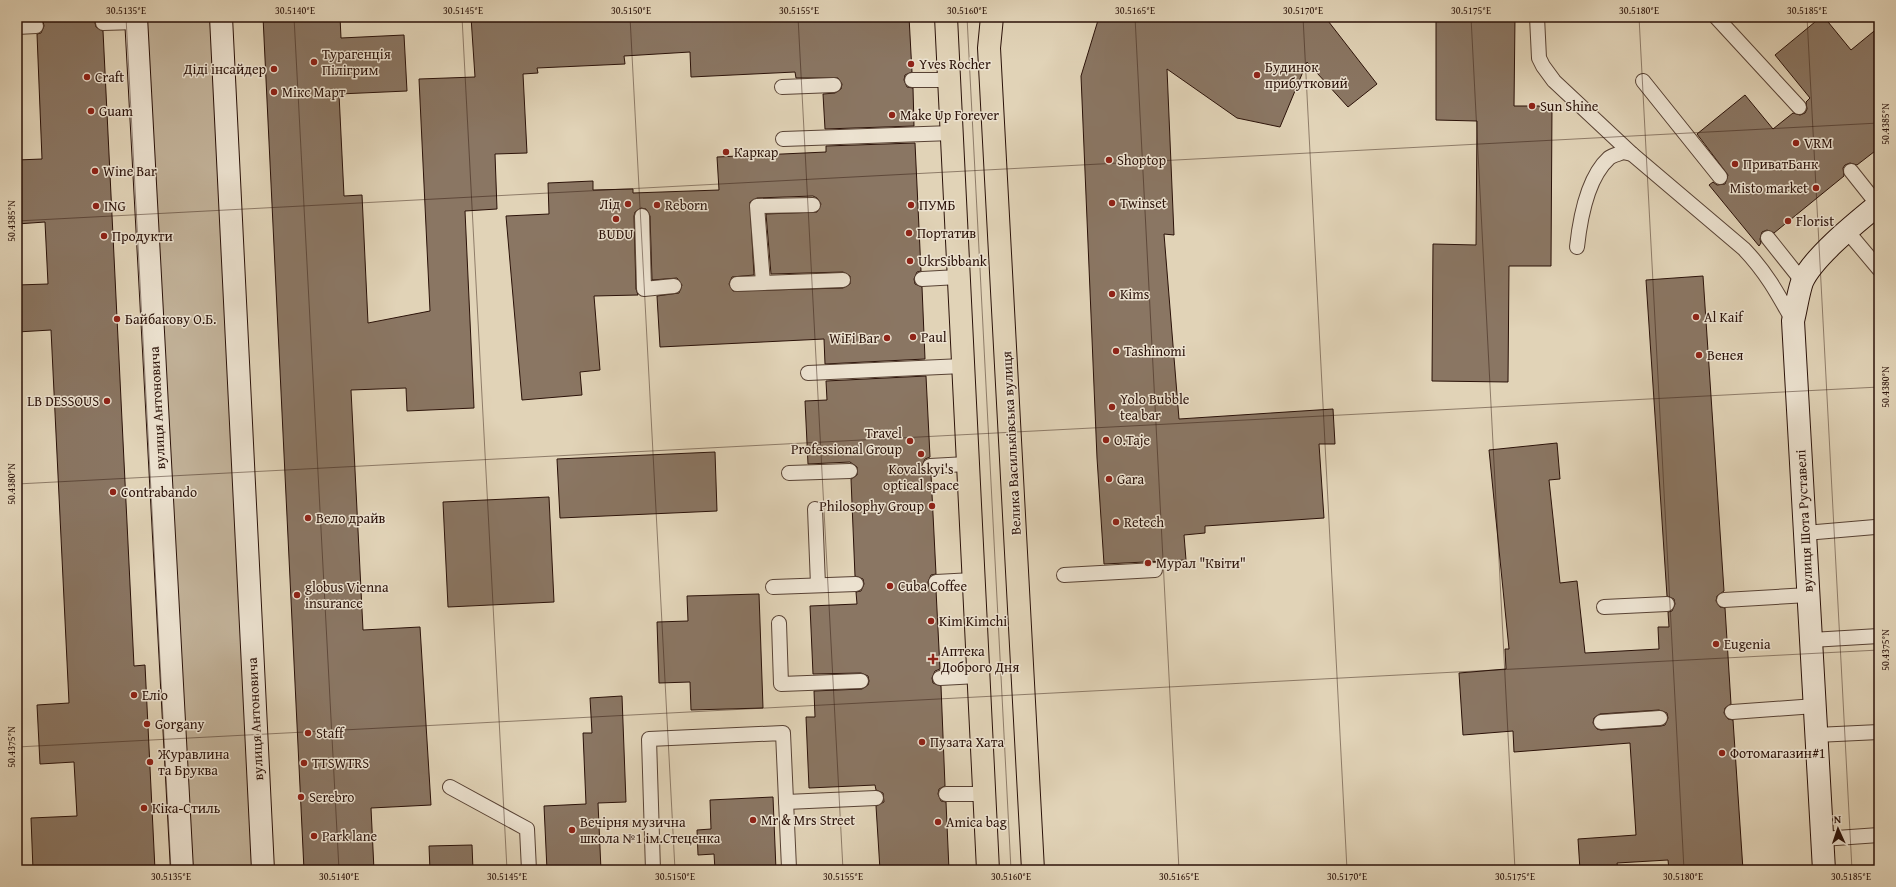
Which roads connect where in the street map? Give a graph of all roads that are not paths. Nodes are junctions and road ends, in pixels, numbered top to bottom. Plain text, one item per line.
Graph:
1 (221, 17) edge
2 (946, 17) edge
3 (992, 17) edge
4 (1537, 17) edge
5 (1716, 17) edge
6 (136, 19) edge
7 (103, 23) dead end
8 (36, 26) dead end
9 (17, 27) edge
10 (912, 80) dead end
11 (949, 80) junction
12 (1644, 80) dead end
13 (834, 84) dead end
14 (782, 87) dead end
15 (1800, 107) dead end
16 (952, 133) junction
17 (783, 139) dead end
18 (1632, 154) junction
19 (1851, 171) dead end
20 (1720, 176) dead end
21 (813, 205) dead end
22 (1878, 205) edge
23 (642, 216) dead end
24 (1847, 231) junction
25 (1768, 238) dead end
26 (1577, 247) dead end
27 (1879, 269) edge
28 (958, 278) junction
29 (922, 279) dead end
30 (844, 280) dead end
31 (1803, 282) junction
32 (763, 283) junction
33 (737, 284) dead end
34 (674, 286) dead end
35 (1793, 321) junction
36 (963, 366) junction
37 (808, 373) dead end
38 (967, 464) junction
39 (930, 466) dead end
40 (850, 470) dead end
41 (789, 473) dead end
42 (815, 509) dead end
43 (1875, 527) dead end
44 (1805, 533) junction
45 (1155, 570) dead end
46 (1064, 575) dead end
47 (973, 580) junction
48 (936, 582) dead end
49 (856, 584) dead end
50 (818, 585) junction
51 (773, 587) dead end
52 (1808, 594) junction
53 (1724, 600) dead end
54 (1667, 604) dead end
55 (1604, 607) dead end
56 (779, 623) dead end
57 (1879, 636) edge
58 (1811, 640) junction
59 (978, 676) junction
60 (940, 678) dead end
61 (862, 681) dead end
62 (1815, 706) junction
63 (1732, 712) dead end
64 (1660, 718) dead end
65 (1602, 722) dead end
66 (1879, 732) edge
67 (1816, 735) junction
68 (450, 787) dead end
69 (946, 794) dead end
70 (984, 794) junction
71 (876, 798) dead end
72 (786, 802) junction
73 (1879, 835) edge
74 (1822, 838) junction
75 (789, 868) dead end
76 (182, 870) edge
77 (263, 870) edge
78 (529, 870) edge
79 (653, 870) edge
80 (988, 870) edge
81 (1033, 870) edge
82 (1824, 870) edge

1 - 77 street, вулиця Антоновича
2 - 11 main road
3 - 81 main road, Велика Васильківська вулиця
4 - 18 lane
5 - 15 lane
6 - 7 lane
6 - 76 street, вулиця Антоновича
8 - 9 lane
10 - 11 lane
11 - 16 main road
12 - 20 lane
13 - 14 lane
16 - 17 lane
16 - 28 main road
18 - 26 lane
18 - 35 lane
19 - 22 lane
21 - 32 lane
22 - 24 street, вулиця Шота Руставелі
23 - 34 lane
24 - 27 lane
24 - 31 street, вулиця Шота Руставелі
25 - 31 lane
28 - 29 lane
28 - 36 main road
30 - 32 lane
31 - 35 street, вулиця Шота Руставелі
32 - 33 lane
35 - 44 street, вулиця Шота Руставелі
36 - 37 lane
36 - 38 main road
38 - 39 lane
38 - 47 main road
40 - 41 lane
42 - 50 lane
43 - 44 lane
44 - 52 street, вулиця Шота Руставелі
45 - 46 lane
47 - 48 lane
47 - 59 main road
49 - 50 lane
50 - 51 lane
52 - 53 lane
52 - 58 street, вулиця Шота Руставелі
54 - 55 lane
56 - 61 lane
57 - 58 lane
58 - 62 street, вулиця Шота Руставелі
59 - 60 lane
59 - 70 main road
62 - 63 lane
62 - 67 street, вулиця Шота Руставелі
64 - 65 lane
66 - 67 lane
67 - 74 street, вулиця Шота Руставелі
68 - 78 lane
69 - 70 lane
70 - 80 main road
71 - 72 lane
72 - 75 lane
72 - 79 lane
73 - 74 lane
74 - 82 street, вулиця Шота Руставелі

